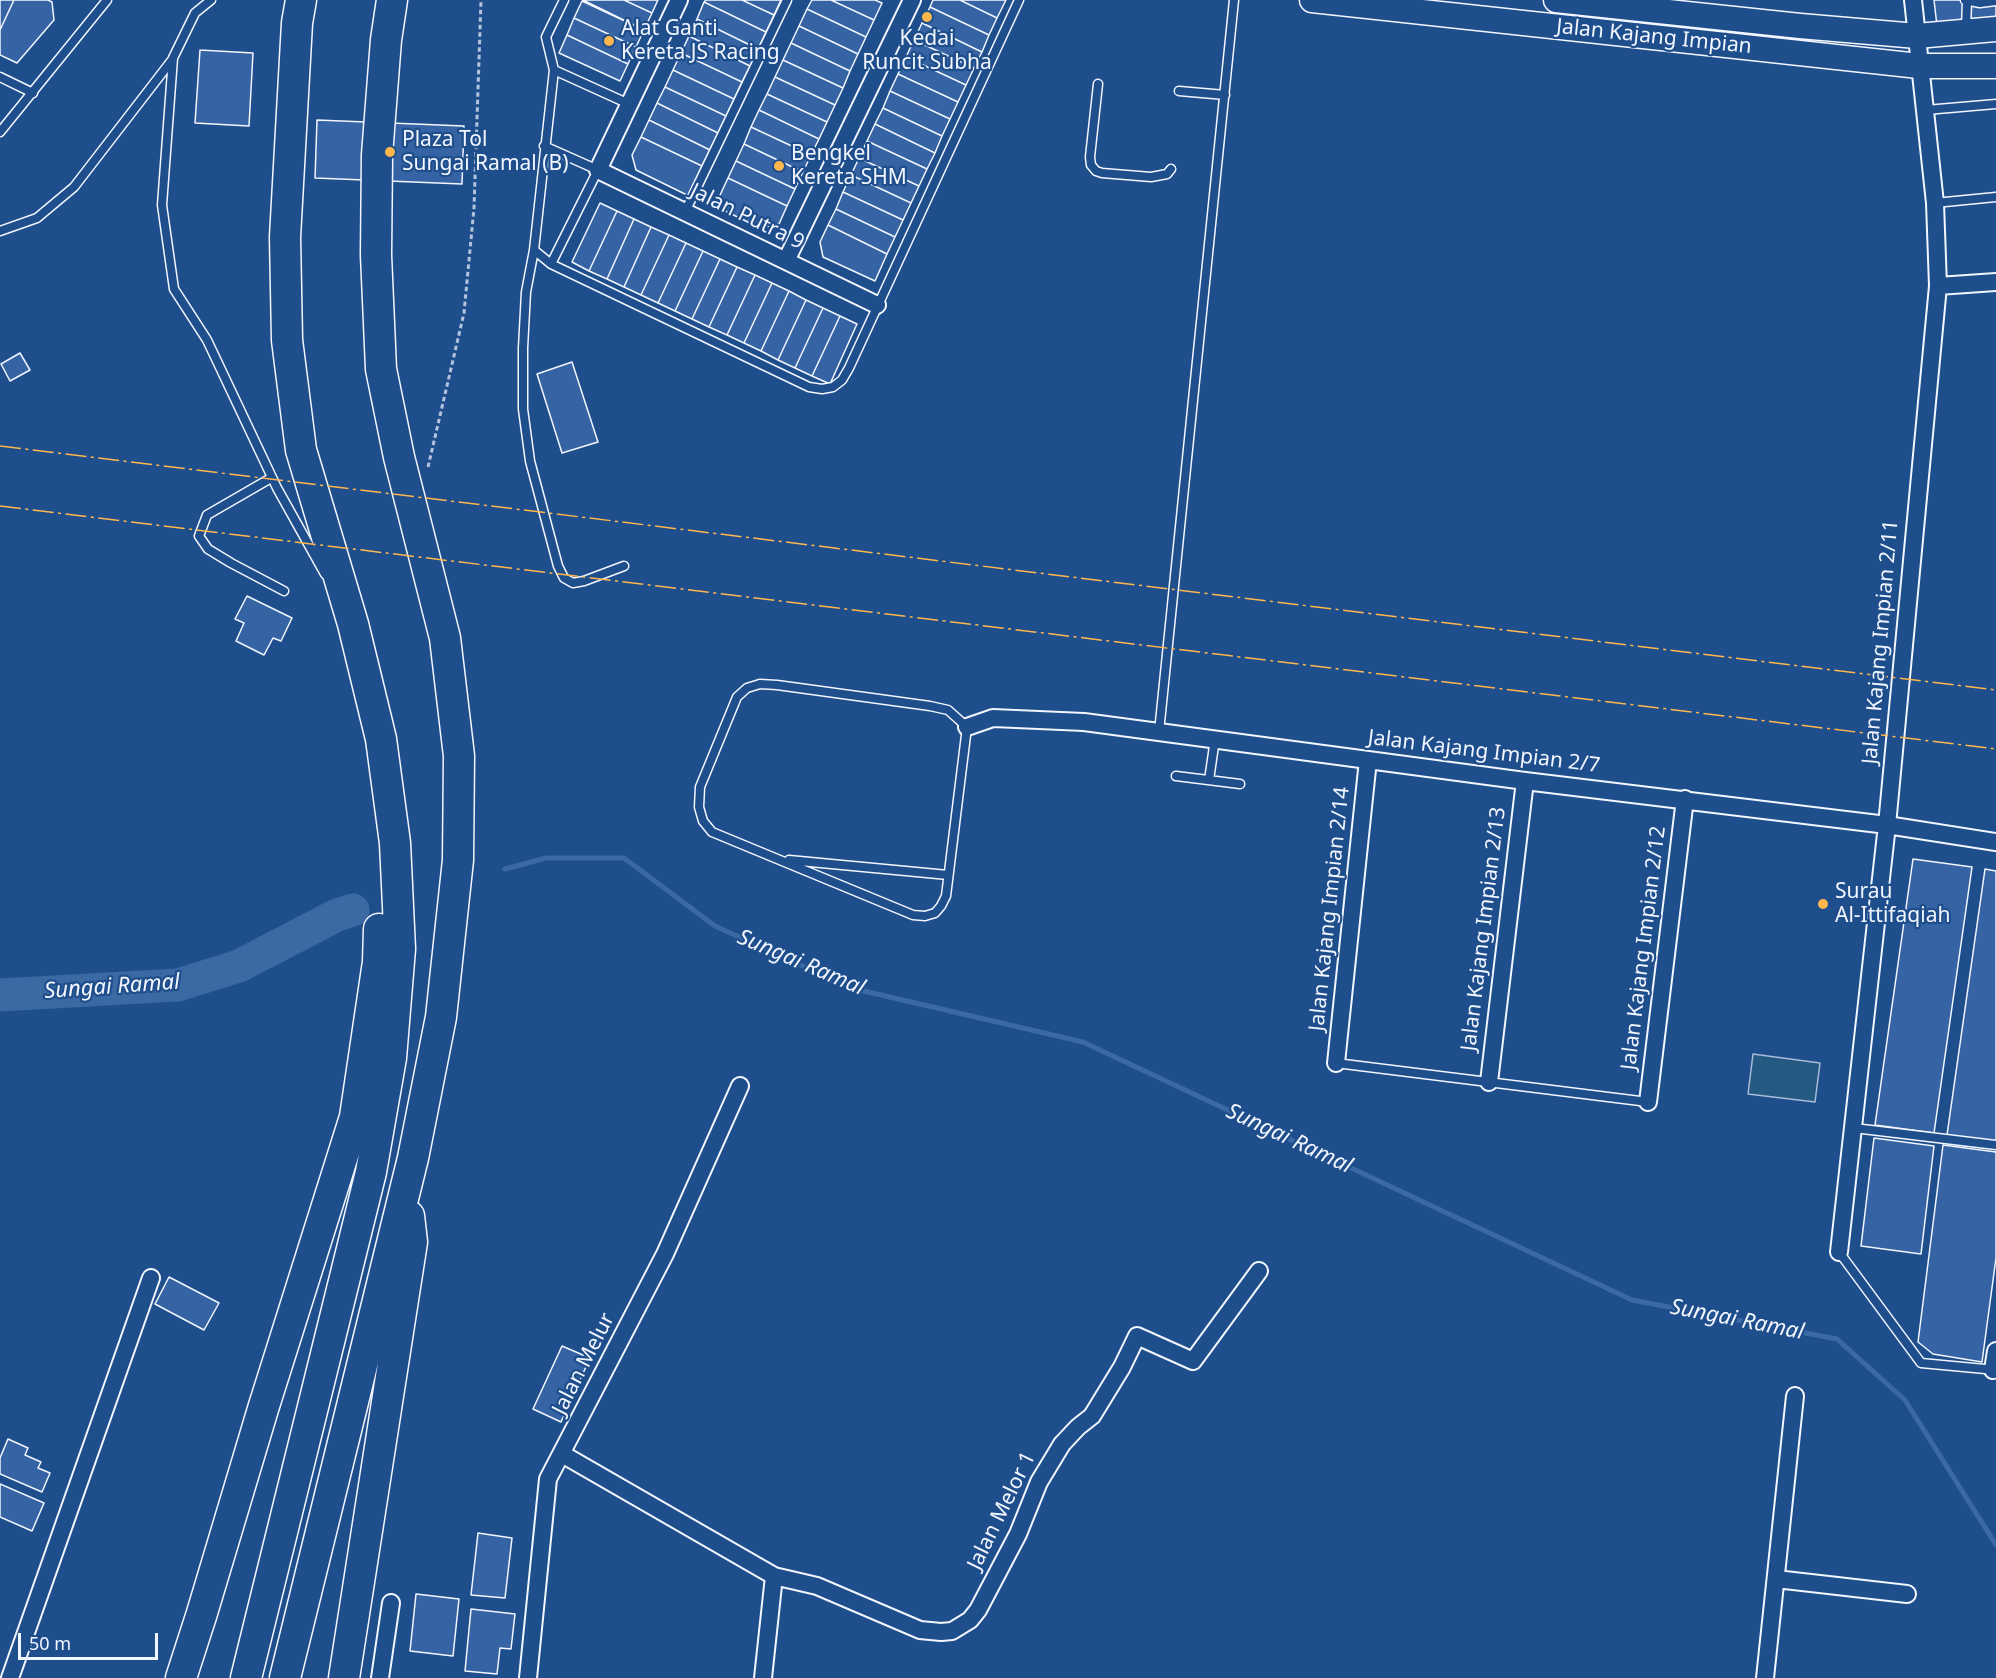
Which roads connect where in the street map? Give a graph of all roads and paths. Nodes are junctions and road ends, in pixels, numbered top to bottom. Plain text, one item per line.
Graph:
1 (106, 0) edge
2 (211, 0) edge
3 (301, 0) edge
4 (392, 0) edge
5 (481, 0) edge
6 (564, 0) edge
7 (679, 0) edge
8 (787, 0) edge
9 (912, 0) edge
10 (1019, 0) edge
11 (1234, 0) edge
12 (1312, 0) edge
13 (1556, 0) edge
14 (1913, 0) edge
15 (1966, 0) edge
16 (1996, 1) edge
17 (1477, 9) edge
18 (1996, 29) edge
19 (1966, 32) junction
20 (1917, 36) junction
21 (173, 58) junction
22 (1919, 66) junction
23 (1996, 66) edge
24 (554, 70) junction
25 (0, 77) edge
26 (1098, 84) dead end
27 (1179, 91) dead end
28 (33, 93) junction
29 (1224, 95) junction
30 (629, 104) junction
31 (1996, 104) edge
32 (1926, 110) junction
33 (0, 132) edge
34 (544, 146) junction
35 (1171, 169) dead end
36 (598, 170) junction
37 (1996, 197) edge
38 (1935, 203) junction
39 (685, 212) junction
40 (0, 231) edge
41 (534, 250) junction
42 (786, 261) junction
43 (551, 264) junction
44 (1996, 282) edge
45 (1938, 286) junction
46 (877, 305) junction
47 (426, 476) dead end
48 (272, 478) junction
49 (624, 566) dead end
50 (284, 591) dead end
51 (353, 624) junction
52 (967, 727) junction
53 (1159, 732) junction
54 (1215, 739) junction
55 (381, 740) junction
56 (1368, 760) junction
57 (1176, 776) dead end
58 (1209, 780) junction
59 (1525, 781) junction
60 (1240, 784) dead end
61 (1685, 800) junction
62 (1887, 825) junction
63 (1996, 842) edge
64 (779, 859) junction
65 (948, 875) junction
66 (1336, 1063) joint
67 (1489, 1082) junction
68 (740, 1086) dead end
69 (1648, 1102) joint
70 (1854, 1128) junction
71 (1996, 1145) edge
72 (406, 1185) junction
73 (1839, 1252) joint
74 (1259, 1271) dead end
75 (151, 1278) dead end
76 (1996, 1351) edge
77 (1995, 1370) edge
78 (1795, 1396) dead end
79 (562, 1454) junction
80 (774, 1576) junction
81 (1776, 1579) junction
82 (1908, 1594) dead end
83 (391, 1603) dead end
84 (202, 1613) junction
85 (10, 1678) edge
86 (181, 1678) edge
87 (187, 1678) edge
88 (246, 1678) edge
89 (285, 1678) edge
90 (344, 1678) edge
91 (380, 1678) edge
92 (528, 1678) edge
93 (763, 1678) edge
94 (1765, 1678) edge

1 - 28 lane
2 - 21 lane
3 - 51 highway
4 - 72 highway
5 - 47 path
6 - 24 lane
7 - 30 street
8 - 39 lane
9 - 42 street
10 - 46 lane
11 - 29 lane
12 - 17 street, Jalan Kajang Impian
13 - 20 street, Jalan Kajang Impian
14 - 20 street, Jalan Kajang Impian 2/11
15 - 16 lane
15 - 19 lane
17 - 22 street, Jalan Kajang Impian
18 - 19 street, Jalan Kajang Impian
19 - 20 street, Jalan Kajang Impian
20 - 22 street, Jalan Kajang Impian 2/11
21 - 40 lane
21 - 48 lane
22 - 23 street, Jalan Kajang Impian
22 - 32 street, Jalan Kajang Impian 2/11
24 - 30 lane
24 - 34 lane
25 - 28 lane
26 - 35 lane
27 - 29 lane
28 - 33 lane
29 - 53 lane
30 - 36 street
31 - 32 lane
32 - 38 street, Jalan Kajang Impian 2/11
34 - 36 lane
34 - 41 lane
36 - 39 street, Jalan Putra 9
36 - 43 lane
37 - 38 lane
38 - 45 street, Jalan Kajang Impian 2/11
39 - 42 street, Jalan Putra 9
41 - 43 lane
41 - 49 lane
42 - 46 street, Jalan Putra 9
43 - 46 lane
44 - 45 street
45 - 62 street, Jalan Kajang Impian 2/11
48 - 50 lane
48 - 51 lane
51 - 55 highway
52 - 53 street, Jalan Kajang Impian 2/7
52 - 64 lane
52 - 65 lane
53 - 54 street, Jalan Kajang Impian 2/7
54 - 56 street, Jalan Kajang Impian 2/7
54 - 58 lane
55 - 84 highway
55 - 88 highway
56 - 59 street, Jalan Kajang Impian 2/7
56 - 66 street, Jalan Kajang Impian 2/14
57 - 58 lane
58 - 60 lane
59 - 61 street, Jalan Kajang Impian 2/7
59 - 67 street, Jalan Kajang Impian 2/13
61 - 62 street, Jalan Kajang Impian 2/7
61 - 69 street, Jalan Kajang Impian 2/12
62 - 63 street, Jalan Kajang Impian 2/7
62 - 70 street, Jalan Kajang Impian 2/11
64 - 65 lane
64 - 65 lane
66 - 67 lane
67 - 69 lane
68 - 79 street, Jalan Melur
70 - 71 lane
70 - 73 street, Jalan Kajang Impian 2/11
72 - 89 highway
72 - 90 highway
73 - 77 lane
74 - 80 street, Jalan Melor 1
75 - 85 street
76 - 77 street
78 - 81 street
79 - 80 street, Jalan Melor 1
79 - 92 street, Jalan Melur
80 - 93 street
81 - 82 street
81 - 94 street
83 - 91 street
84 - 86 highway
84 - 87 highway

